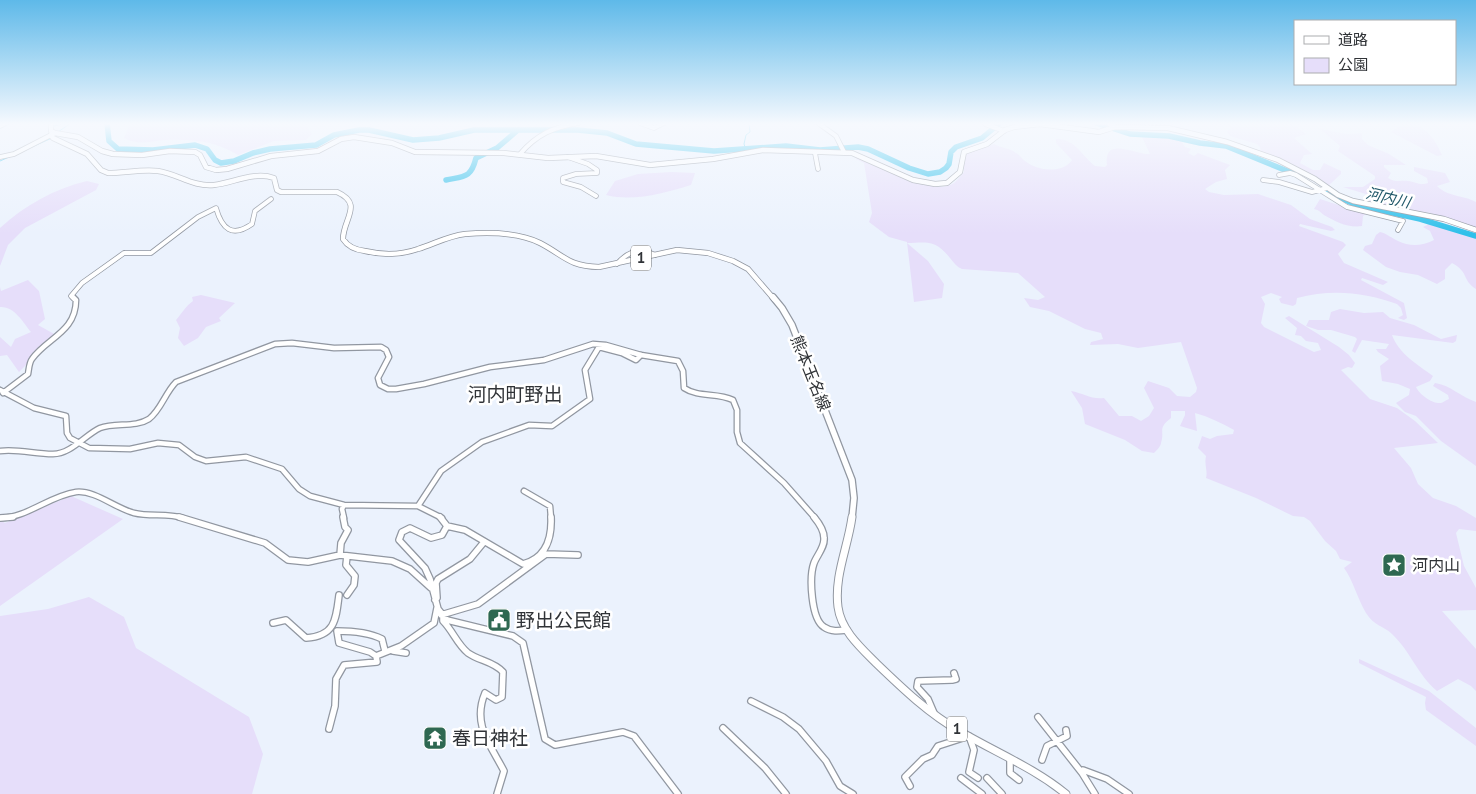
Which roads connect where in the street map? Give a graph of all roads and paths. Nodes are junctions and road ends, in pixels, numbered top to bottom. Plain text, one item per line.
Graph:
1 (92, 160) edge
2 (203, 160) edge
3 (257, 160) edge
4 (576, 160) edge
5 (624, 160) edge
6 (702, 160) edge
7 (817, 160) edge
8 (872, 160) edge
9 (962, 160) edge
10 (1277, 160) edge
11 (818, 169) dead end
12 (1280, 175) dead end
13 (1263, 180) dead end
14 (1326, 188) junction
15 (1319, 190) junction
16 (596, 196) dead end
17 (271, 199) dead end
18 (1398, 230) dead end
19 (1476, 230) edge
20 (655, 255) junction
21 (617, 264) junction
22 (641, 355) junction
23 (1, 392) edge
24 (76, 444) junction
25 (0, 451) edge
26 (524, 491) dead end
27 (344, 505) junction
28 (418, 506) junction
29 (0, 518) edge
30 (447, 526) junction
31 (484, 542) junction
32 (340, 555) junction
33 (578, 555) dead end
34 (347, 556) junction
35 (431, 588) junction
36 (339, 595) dead end
37 (347, 595) dead end
38 (435, 600) junction
39 (437, 608) junction
40 (442, 616) junction
41 (273, 623) dead end
42 (847, 630) junction
43 (387, 651) junction
44 (406, 653) dead end
45 (376, 656) junction
46 (954, 673) dead end
47 (750, 701) dead end
48 (936, 716) junction
49 (1038, 717) dead end
50 (723, 728) dead end
51 (329, 729) dead end
52 (1066, 730) dead end
53 (969, 736) junction
54 (1056, 742) junction
55 (1010, 759) junction
56 (1042, 760) dead end
57 (1082, 773) junction
58 (961, 778) dead end
59 (978, 778) dead end
60 (987, 778) dead end
61 (1019, 780) dead end
62 (910, 786) dead end
63 (497, 794) edge
64 (678, 794) edge
65 (786, 794) edge
66 (853, 794) edge
67 (982, 794) edge
68 (1002, 794) edge
69 (1066, 794) edge
70 (1095, 794) edge
71 (1129, 794) edge

1 - 21 main road, 熊本玉名線 / 1
2 - 3 main road
4 - 16 street
5 - 6 main road
7 - 11 street
8 - 9 main road
10 - 14 main road
12 - 15 street
13 - 15 street
14 - 15 street
14 - 19 main road
15 - 18 street
17 - 23 street
20 - 21 main road, 熊本玉名線 / 1
20 - 21 street
20 - 42 main road, 熊本玉名線 / 1
22 - 24 street
22 - 28 street
22 - 42 street
23 - 24 street
24 - 25 street
24 - 27 street
26 - 31 street
27 - 28 street
27 - 32 street
28 - 30 street
29 - 32 street
30 - 31 street
30 - 35 street
31 - 38 street
32 - 34 street
33 - 40 street
34 - 35 street
34 - 37 street
35 - 38 street
36 - 41 street
38 - 39 street
39 - 40 street
39 - 43 street
40 - 63 street
40 - 64 street
42 - 48 main road, 熊本玉名線 / 1
43 - 44 street
43 - 45 street
43 - 45 street
45 - 51 street
46 - 48 street
47 - 66 street
48 - 53 main road, 熊本玉名線 / 1
49 - 54 street
50 - 65 street
52 - 54 street
53 - 55 main road, 熊本玉名線 / 1
53 - 59 street
53 - 62 street
54 - 56 street
54 - 57 street
55 - 61 street
55 - 69 main road, 熊本玉名線 / 1
57 - 70 street
57 - 71 street
58 - 67 street
60 - 68 street

